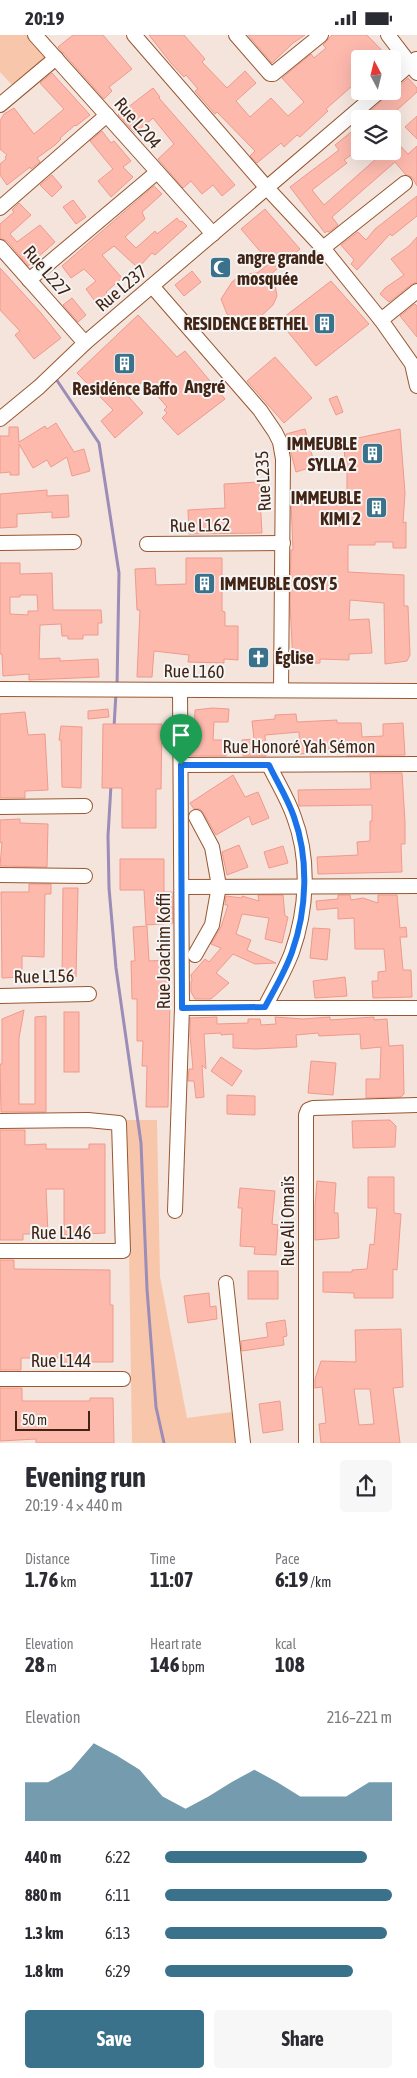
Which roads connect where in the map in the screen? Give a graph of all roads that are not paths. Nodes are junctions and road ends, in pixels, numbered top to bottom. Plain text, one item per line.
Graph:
1 (35, 35) edge
2 (134, 35) edge
3 (236, 35) edge
4 (321, 35) edge
5 (388, 35) edge
6 (56, 58) junction
7 (415, 66) edge
8 (401, 75) edge
9 (370, 100) edge
10 (0, 105) edge
11 (106, 115) junction
12 (156, 173) junction
13 (405, 183) dead end
14 (267, 188) junction
15 (0, 208) edge
16 (213, 235) junction
17 (0, 247) edge
18 (323, 248) junction
19 (29, 280) junction
20 (152, 286) junction
21 (417, 291) edge
22 (381, 320) junction
23 (85, 343) junction
24 (415, 364) edge
25 (417, 386) edge
26 (0, 419) edge
27 (74, 541) dead end
28 (0, 543) edge
29 (283, 543) junction
30 (147, 544) dead end
31 (0, 689) edge
32 (180, 690) junction
33 (280, 690) junction
34 (417, 691) edge
35 (181, 765) junction
36 (269, 765) junction
37 (417, 765) edge
38 (0, 807) edge
39 (85, 807) dead end
40 (196, 817) dead end
41 (0, 875) edge
42 (85, 875) dead end
43 (219, 886) junction
44 (304, 886) junction
45 (417, 886) edge
46 (182, 887) junction
47 (195, 955) dead end
48 (89, 994) dead end
49 (0, 996) edge
50 (265, 1007) junction
51 (182, 1008) junction
52 (417, 1008) edge
53 (417, 1105) edge
54 (0, 1121) edge
55 (174, 1211) dead end
56 (0, 1251) edge
57 (226, 1283) dead end
58 (0, 1379) edge
59 (123, 1379) dead end
60 (306, 1442) dead end
61 (243, 1443) edge

1 - 6 street, Rue L204
2 - 14 street
3 - 4 street
5 - 7 street
6 - 10 street
6 - 11 street, Rue L204
7 - 8 street
9 - 14 street, Rue L237
11 - 12 street, Rue L204
11 - 15 street
12 - 16 street, Rue L204
12 - 19 street
13 - 18 street
14 - 16 street, Rue L237
14 - 18 street
16 - 20 street, Rue L237
17 - 19 street, Rue L227
18 - 22 street
19 - 23 street, Rue L227
20 - 23 street, Rue L237
20 - 29 street, Rue L235
21 - 22 street
22 - 24 street
23 - 26 street, Rue L237
24 - 25 street
27 - 28 street
29 - 30 street, Rue L162
29 - 33 street, Rue L235
31 - 32 street, Rue L160
32 - 33 street, Rue L160
32 - 35 street, Rue Joachim Koffi
33 - 34 street, Rue L160
35 - 36 street, Rue Honoré Yah Sémon
35 - 46 street, Rue Joachim Koffi
36 - 37 street, Rue Honoré Yah Sémon
36 - 44 street
38 - 39 street
40 - 43 street
41 - 42 street
43 - 44 street
43 - 46 street
43 - 47 street
44 - 45 street
44 - 50 street
46 - 51 street, Rue Joachim Koffi
48 - 49 street, Rue L156
50 - 51 street
50 - 52 street
51 - 55 street, Rue Joachim Koffi
53 - 60 street, Rue Ali Omaïs
54 - 56 street, Rue L146
57 - 61 street
58 - 59 street, Rue L144

